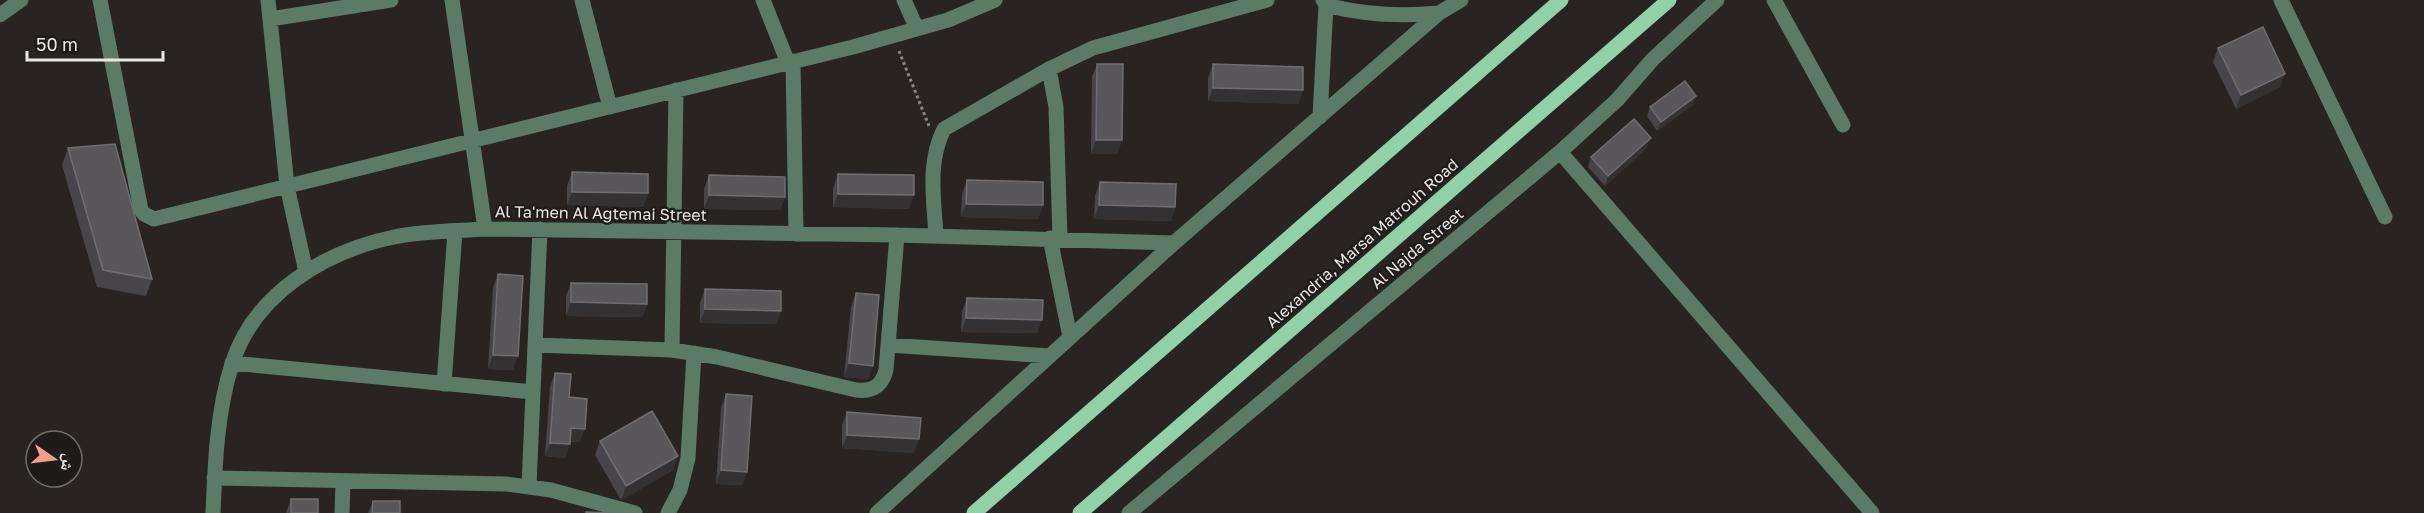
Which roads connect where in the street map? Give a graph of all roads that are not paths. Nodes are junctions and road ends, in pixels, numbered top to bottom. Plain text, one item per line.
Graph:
1 (21, 0) edge
2 (100, 0) edge
3 (268, 0) edge
4 (391, 0) edge
5 (452, 0) edge
6 (582, 0) edge
7 (762, 0) edge
8 (904, 0) edge
9 (995, 0) edge
10 (1267, 0) edge
11 (1561, 0) edge
12 (1668, 0) edge
13 (1717, 0) edge
14 (1774, 0) edge
15 (2281, 0) edge
16 (1456, 1) edge
17 (1324, 3) edge
18 (1438, 13) junction
19 (0, 15) edge
20 (270, 19) junction
21 (917, 29) junction
22 (791, 62) junction
23 (1049, 69) junction
24 (676, 90) junction
25 (610, 107) junction
26 (1320, 117) junction
27 (1843, 125) dead end
28 (471, 141) junction
29 (1560, 152) junction
30 (287, 186) junction
31 (2385, 218) dead end
32 (485, 229) junction
33 (540, 229) junction
34 (455, 231) junction
35 (674, 232) junction
36 (796, 234) junction
37 (897, 235) junction
38 (936, 236) junction
39 (1055, 238) junction
40 (1174, 243) junction
41 (306, 272) junction
42 (1070, 337) junction
43 (535, 345) junction
44 (888, 345) junction
45 (672, 350) junction
46 (694, 353) junction
47 (1050, 356) junction
48 (232, 363) junction
49 (444, 384) junction
50 (533, 392) junction
51 (214, 478) junction
52 (343, 482) junction
53 (529, 486) junction
54 (1090, 510) edge
55 (213, 513) edge
56 (342, 513) edge
57 (635, 513) edge
58 (668, 513) edge
59 (877, 513) edge
60 (974, 513) edge
61 (1129, 513) edge
62 (1872, 513) edge

1 - 19 street
2 - 30 street
3 - 20 street
4 - 20 street
5 - 28 street
6 - 25 street
7 - 22 street
8 - 21 street
9 - 21 street
10 - 23 street
11 - 60 main road
12 - 54 main road, Alexandria, Marsa Matrouh Road
13 - 29 street, Al Najda Street
14 - 27 street
15 - 31 street
16 - 18 street
17 - 18 street
17 - 26 street
18 - 26 street
20 - 30 street
21 - 22 street
22 - 24 street
22 - 36 street
23 - 38 street
23 - 39 street
24 - 25 street
24 - 35 street
25 - 28 street
26 - 40 street
28 - 30 street
28 - 32 street
29 - 61 street, Al Najda Street
29 - 62 street
30 - 41 street
32 - 33 street, Al Ta'men Al Agtemai Street
32 - 34 street, Al Ta'men Al Agtemai Street
33 - 35 street, Al Ta'men Al Agtemai Street
33 - 43 street
34 - 41 street, Al Ta'men Al Agtemai Street
34 - 49 street
35 - 36 street, Al Ta'men Al Agtemai Street
35 - 45 street
36 - 37 street, Al Ta'men Al Agtemai Street
37 - 38 street, Al Ta'men Al Agtemai Street
37 - 44 street
38 - 39 street, Al Ta'men Al Agtemai Street
39 - 40 street, Al Ta'men Al Agtemai Street
39 - 42 street
40 - 42 street
41 - 48 street, Al Ta'men Al Agtemai Street
42 - 47 street
43 - 45 street
43 - 50 street
44 - 46 street
44 - 47 street
45 - 46 street
46 - 58 street
47 - 59 street
48 - 49 street
48 - 51 street, Al Ta'men Al Agtemai Street
49 - 50 street
50 - 53 street
51 - 52 street
51 - 55 street, Al Ta'men Al Agtemai Street
52 - 53 street
52 - 56 street
53 - 57 street

